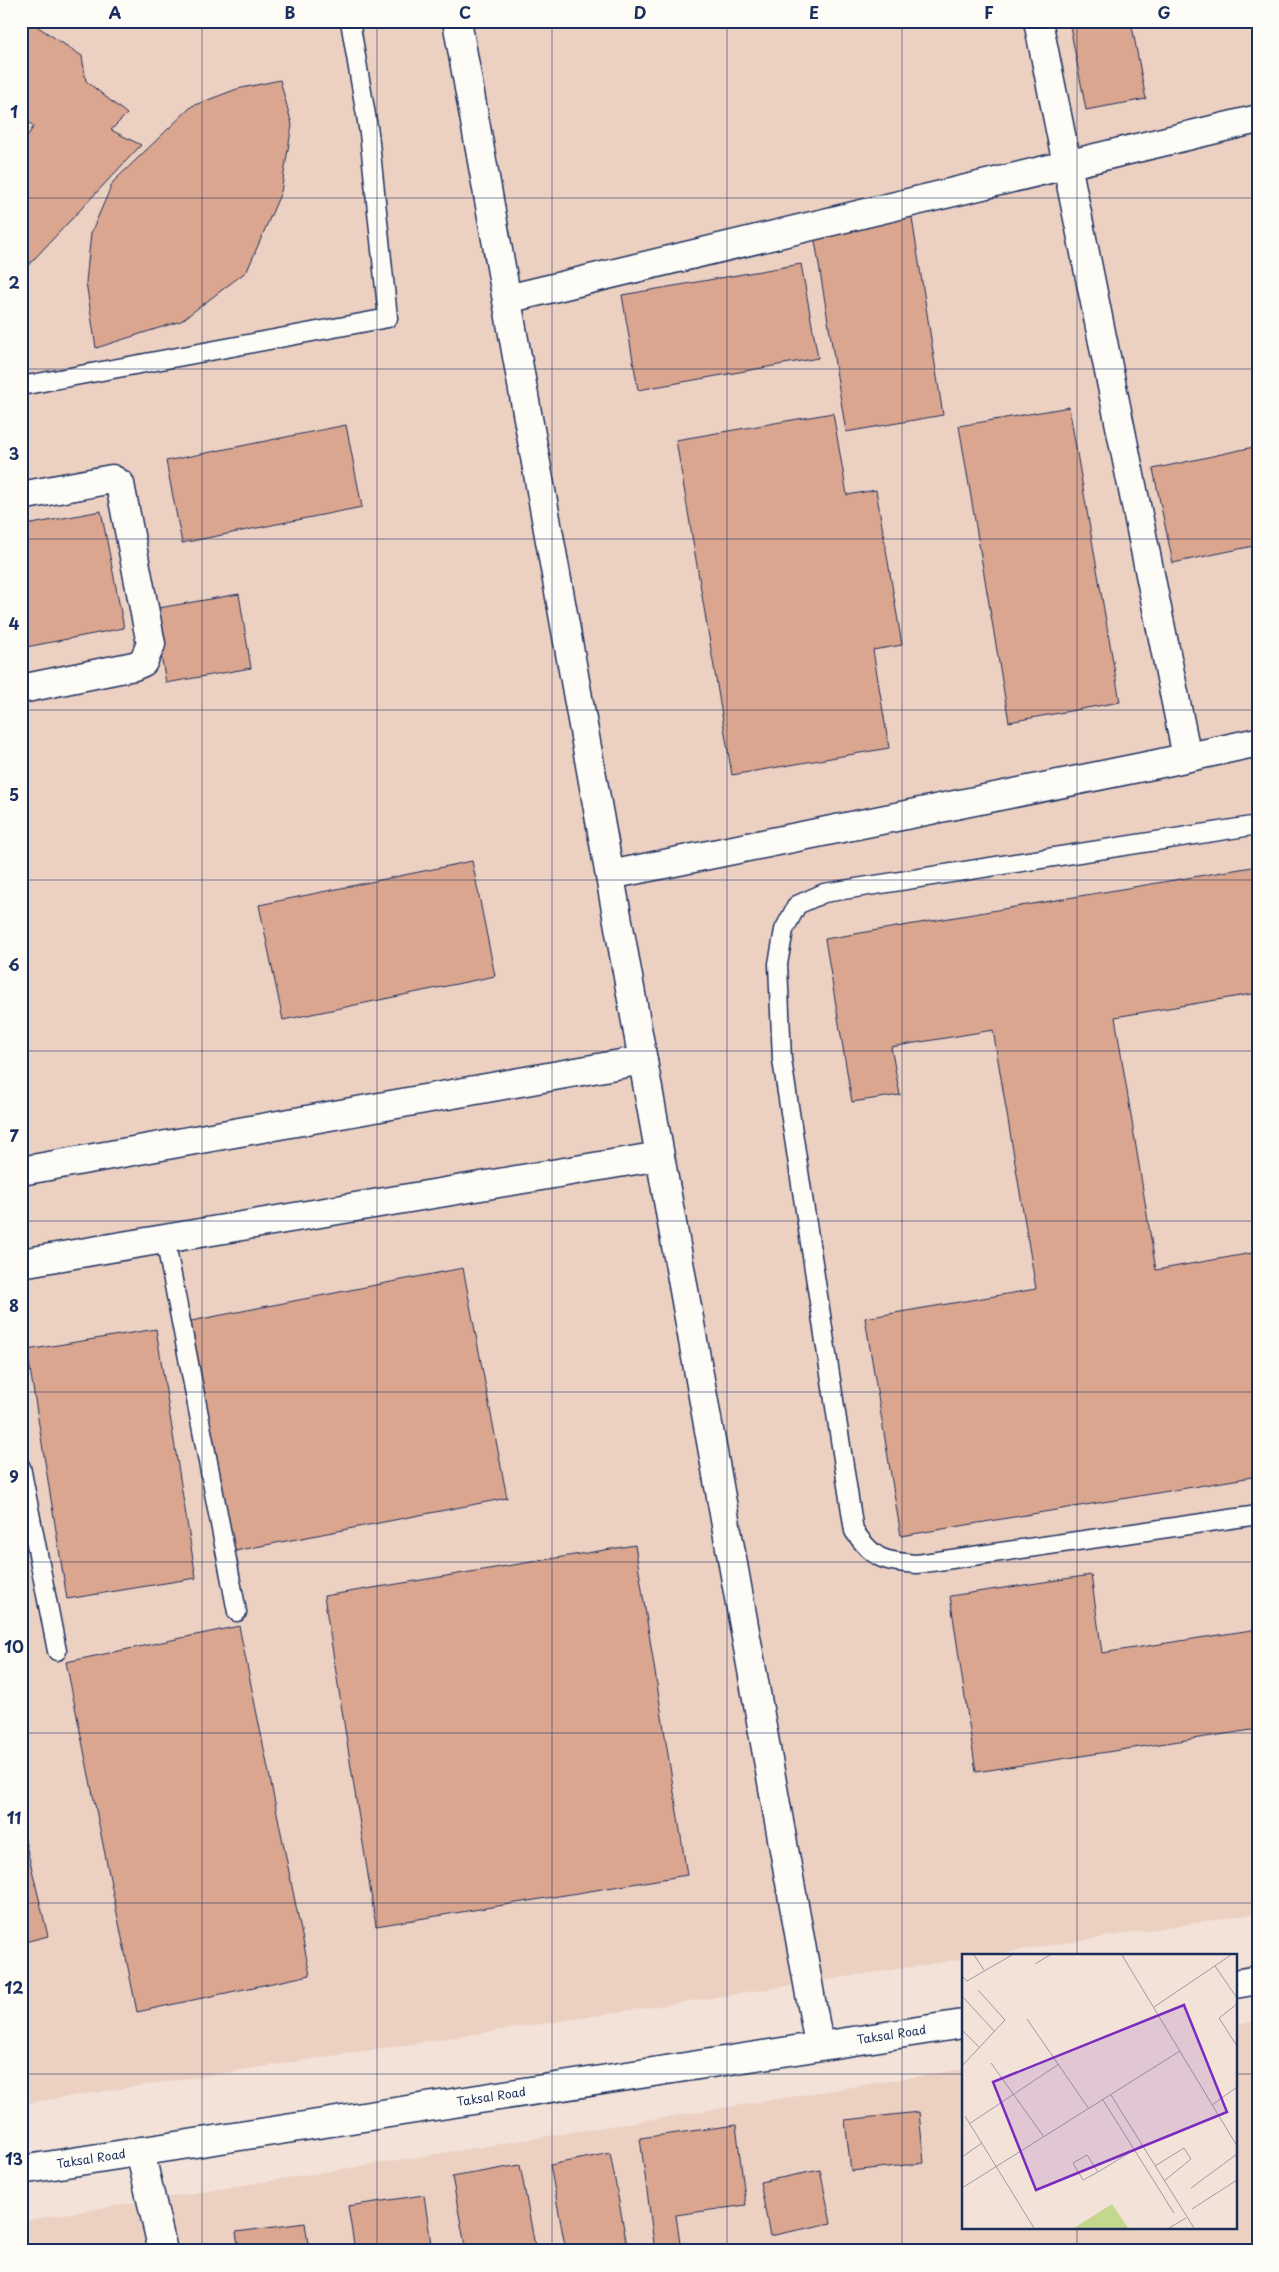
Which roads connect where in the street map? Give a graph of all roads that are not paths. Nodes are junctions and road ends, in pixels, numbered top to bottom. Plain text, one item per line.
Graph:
1 (350, 21) edge
2 (457, 21) edge
3 (1038, 21) edge
4 (1258, 119) edge
5 (1067, 165) junction
6 (507, 300) junction
7 (21, 386) edge
8 (21, 496) edge
9 (21, 689) edge
10 (1258, 742) edge
11 (1188, 758) junction
12 (1258, 826) edge
13 (610, 875) junction
14 (642, 1060) junction
15 (660, 1156) junction
16 (21, 1171) edge
17 (165, 1239) junction
18 (21, 1258) edge
19 (22, 1263) edge
20 (21, 1467) edge
21 (1258, 1515) edge
22 (237, 1612) dead end
23 (57, 1651) dead end
24 (1258, 1980) edge
25 (1236, 1984) edge
26 (962, 2024) edge
27 (819, 2045) junction
28 (140, 2151) junction
29 (21, 2170) edge
30 (163, 2251) edge

1 - 7 lane
2 - 6 street
3 - 5 street
4 - 5 street
5 - 6 street
5 - 11 street
6 - 13 street
8 - 9 street
10 - 11 street
11 - 13 street
12 - 21 lane
13 - 14 street
14 - 15 street
14 - 16 street
15 - 17 street
15 - 27 street
17 - 19 street
17 - 22 lane
18 - 19 street
20 - 23 lane
24 - 25 street
26 - 27 street, Taksal Road
27 - 28 street, Taksal Road
28 - 29 street, Taksal Road
28 - 30 street

